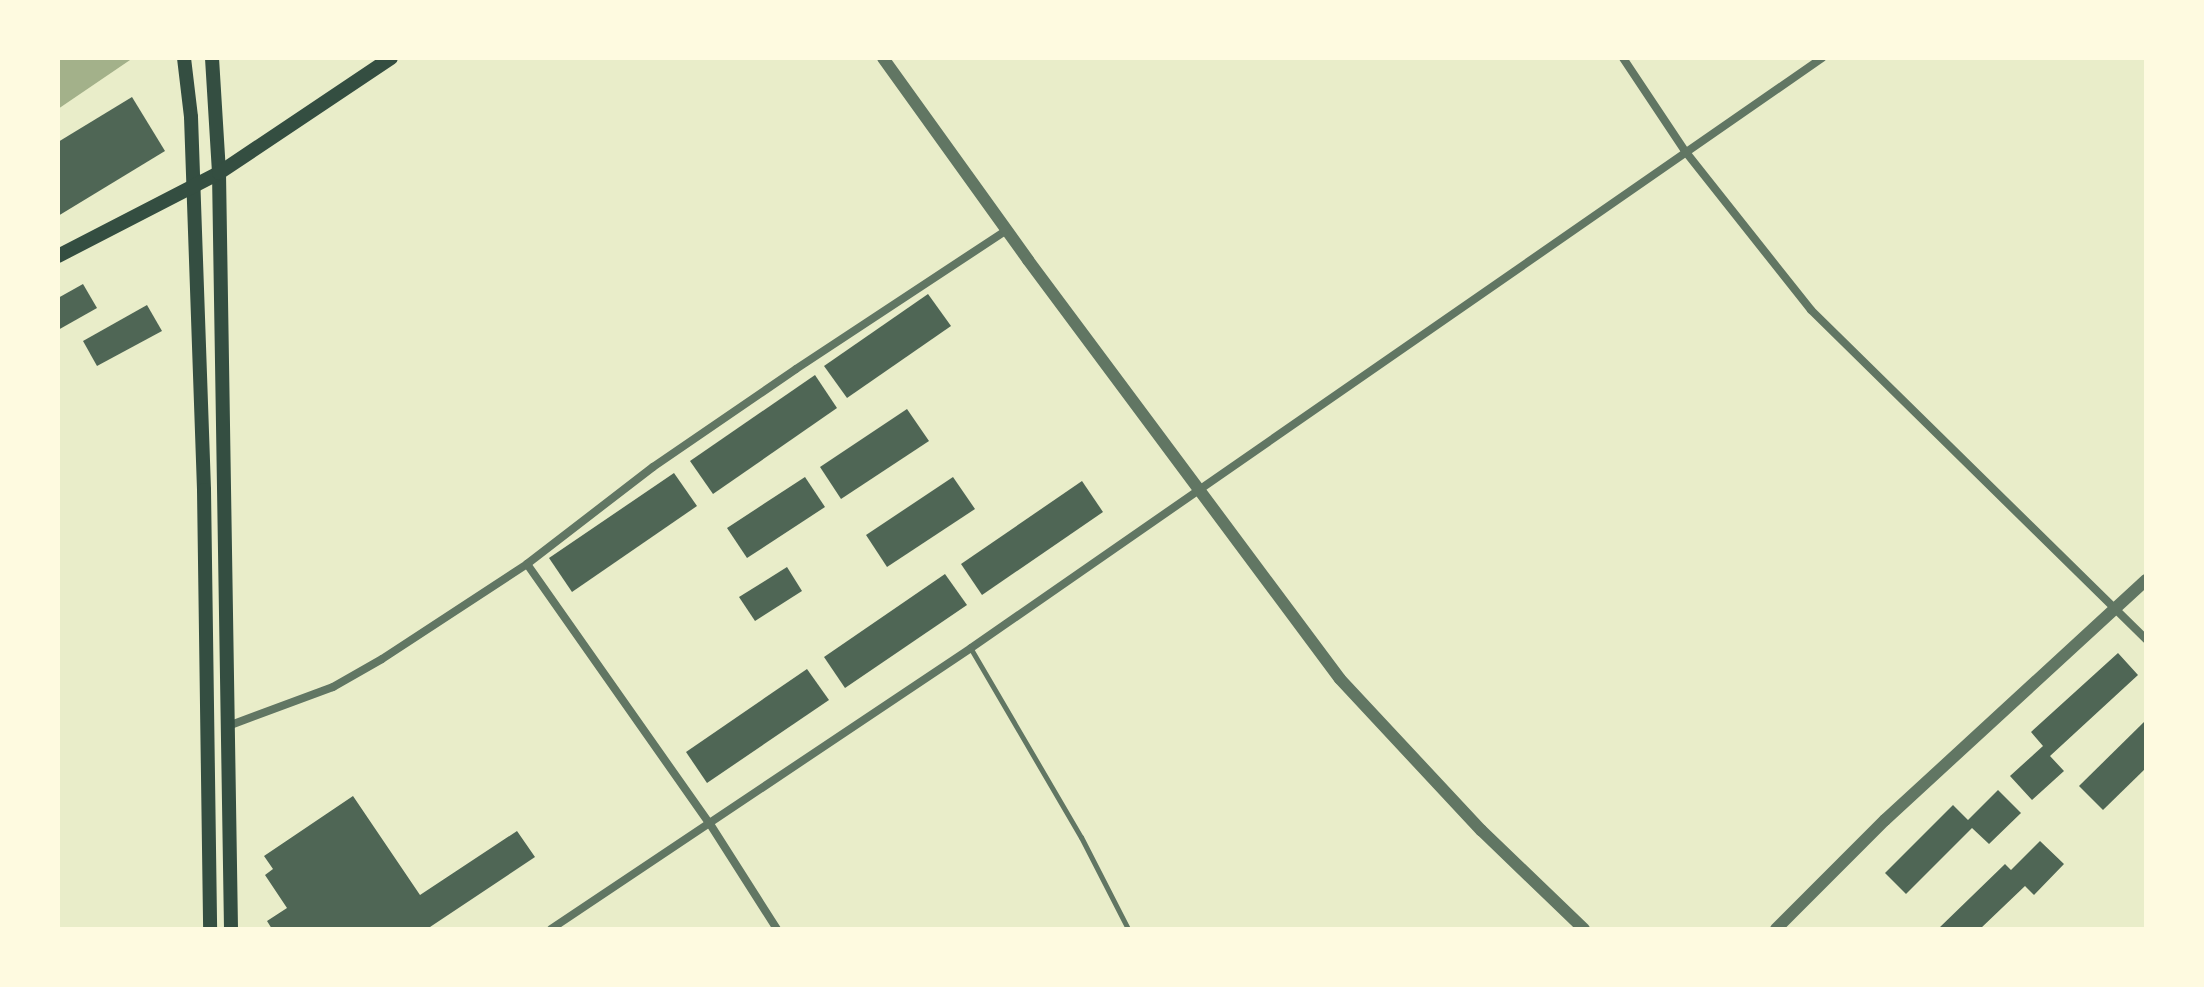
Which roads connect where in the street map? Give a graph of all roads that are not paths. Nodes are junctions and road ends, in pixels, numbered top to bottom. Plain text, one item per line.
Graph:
1 (184, 58) edge
2 (212, 58) edge
3 (391, 58) edge
4 (883, 58) edge
5 (1623, 58) edge
6 (1822, 58) edge
7 (1685, 151) junction
8 (219, 173) junction
9 (192, 189) junction
10 (1007, 230) junction
11 (58, 256) edge
12 (1197, 489) junction
13 (527, 564) junction
14 (2146, 580) edge
15 (2114, 609) junction
16 (2146, 639) edge
17 (971, 648) junction
18 (228, 726) junction
19 (710, 824) junction
20 (210, 929) edge
21 (231, 929) edge
22 (551, 929) edge
23 (777, 929) edge
24 (1128, 929) edge
25 (1584, 929) edge
26 (1776, 929) edge

1 - 9 main road
2 - 8 main road
3 - 8 main road
4 - 10 street
5 - 7 street
6 - 7 street
7 - 12 street
7 - 15 street
8 - 9 main road
8 - 18 main road
9 - 11 main road
9 - 20 main road
10 - 12 street
10 - 13 street
12 - 17 street
12 - 25 street
13 - 18 street
13 - 19 street
14 - 15 street
15 - 16 street
15 - 26 street
17 - 19 street
17 - 24 lane
18 - 21 main road
19 - 22 street
19 - 23 street

